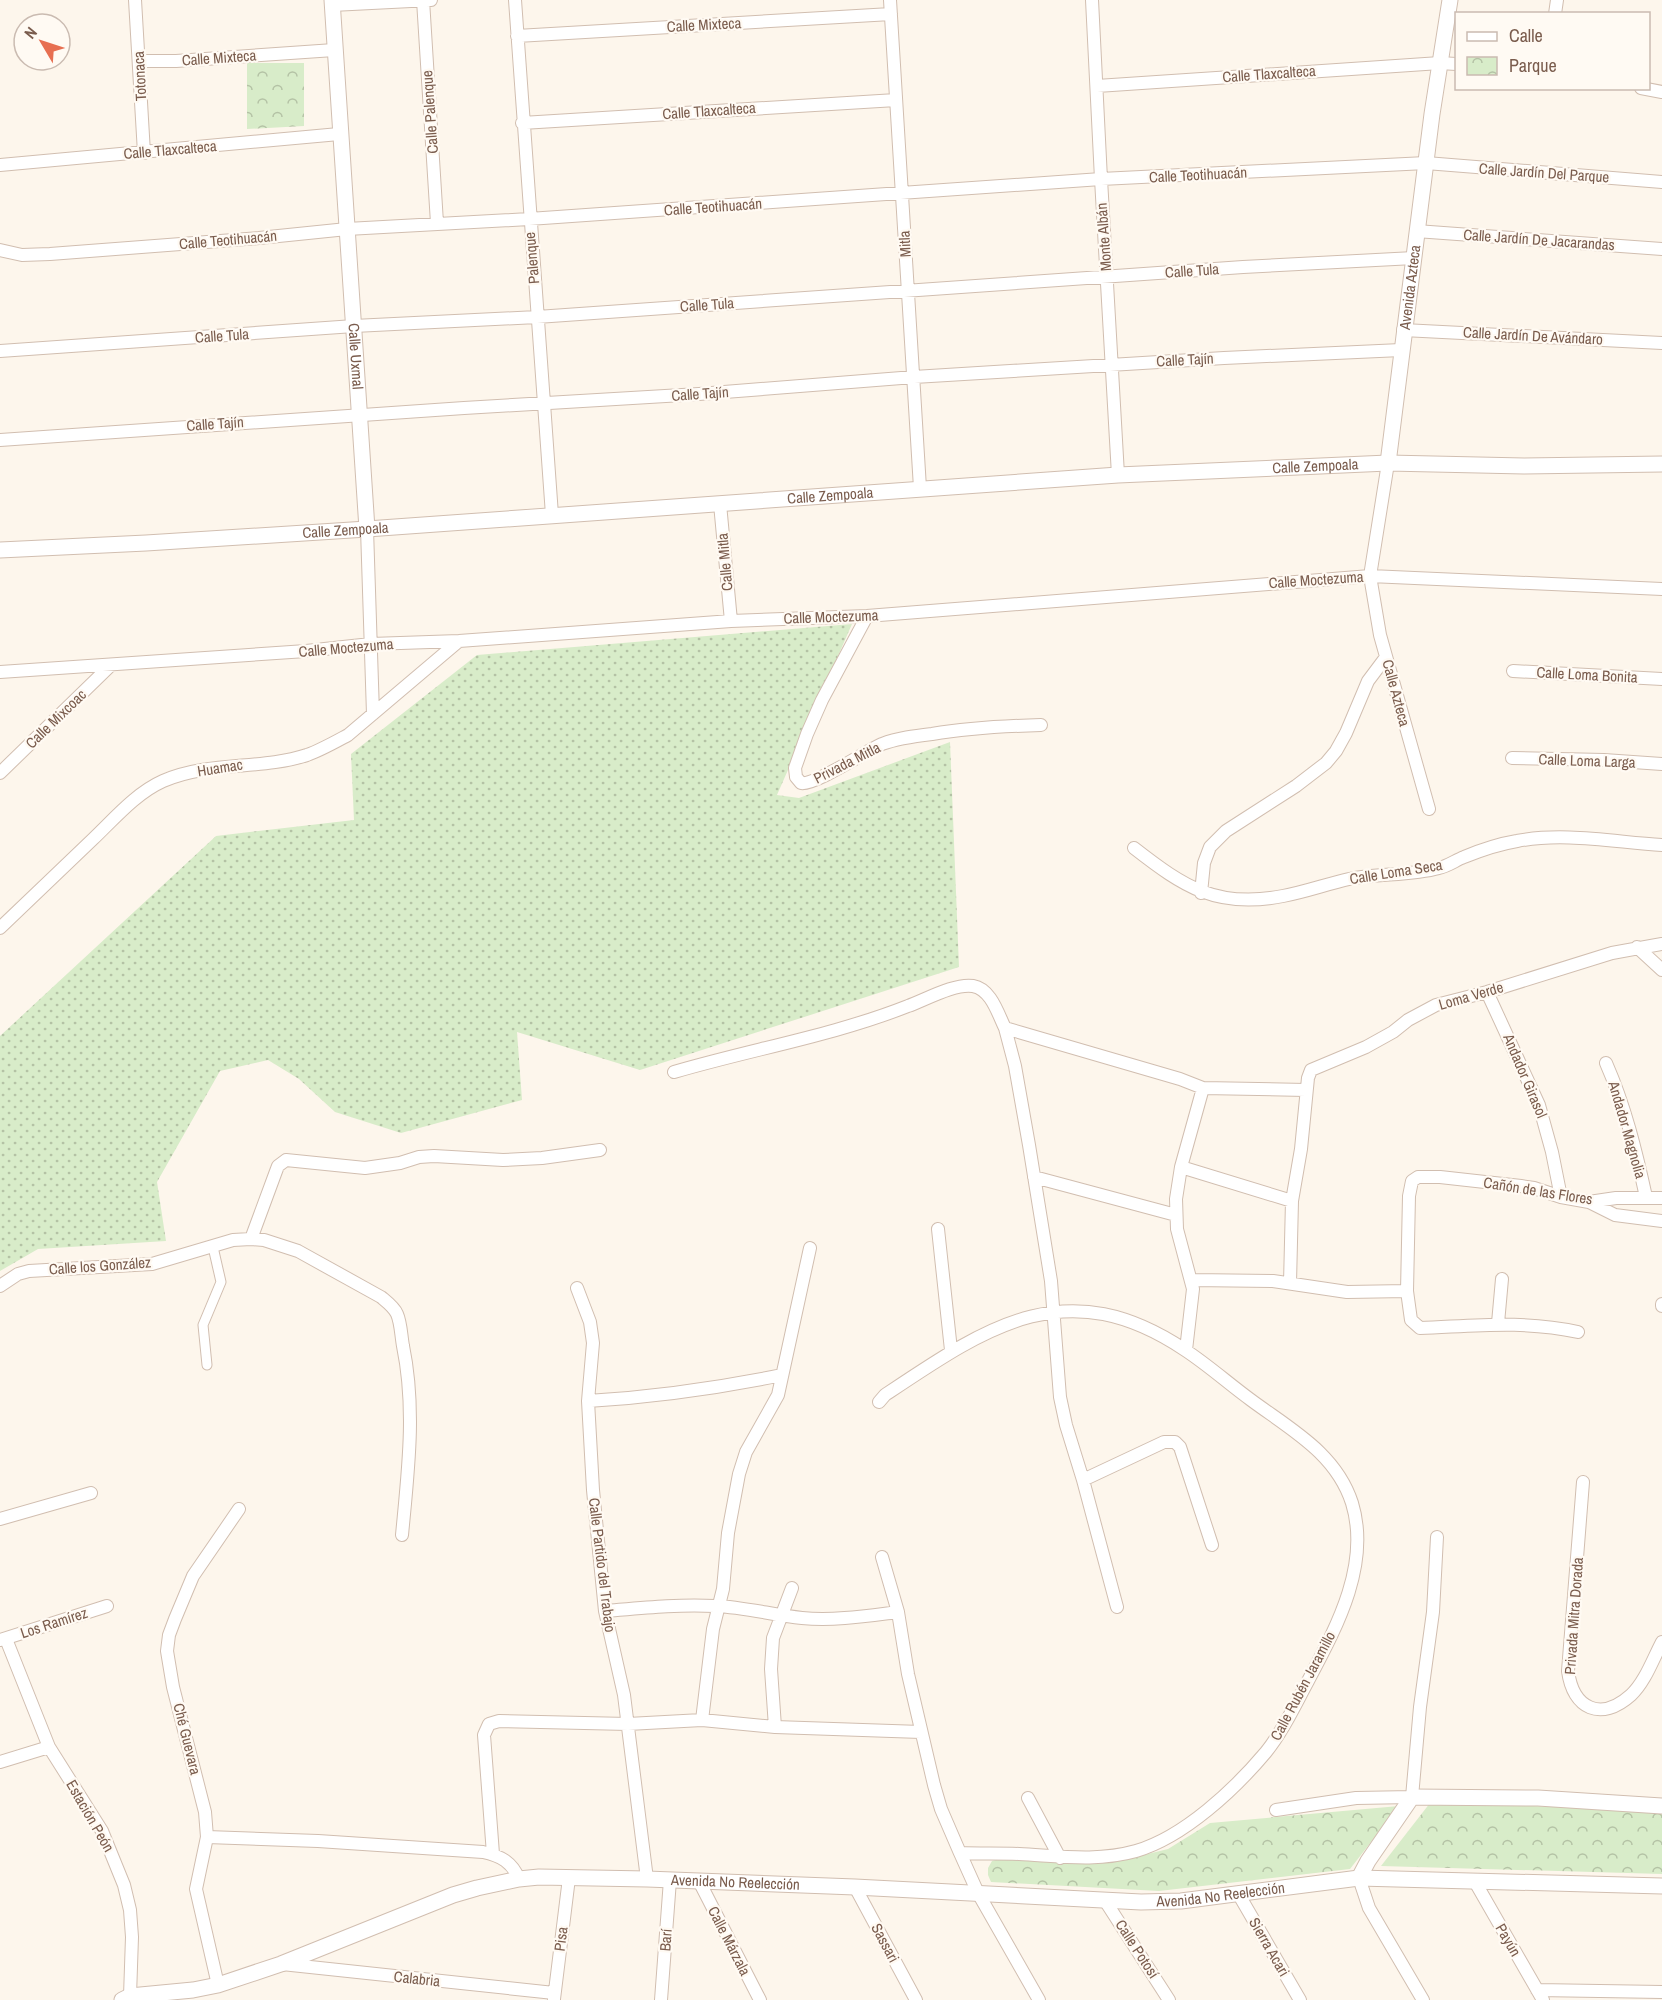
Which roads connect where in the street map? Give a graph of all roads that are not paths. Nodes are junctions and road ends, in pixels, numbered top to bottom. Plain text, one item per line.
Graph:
1 (135, 0) edge
2 (423, 0) edge
3 (431, 0) edge
4 (515, 0) edge
5 (890, 0) edge
6 (1092, 0) edge
7 (1450, 0) edge
8 (332, 2) edge
9 (891, 14) junction
10 (517, 36) junction
11 (334, 50) junction
12 (140, 61) junction
13 (1440, 63) junction
14 (1455, 64) edge
15 (1098, 86) junction
16 (896, 100) junction
17 (522, 123) junction
18 (339, 134) junction
19 (144, 153) junction
20 (1426, 163) junction
21 (0, 165) edge
22 (1101, 179) junction
23 (1662, 182) edge
24 (902, 193) junction
25 (529, 219) junction
26 (437, 223) junction
27 (347, 229) junction
28 (1416, 231) junction
29 (1662, 249) edge
30 (0, 250) edge
31 (1413, 258) junction
32 (1107, 277) junction
33 (907, 292) junction
34 (537, 317) junction
35 (354, 326) junction
36 (1403, 330) junction
37 (1662, 343) edge
38 (1401, 350) junction
39 (0, 351) edge
40 (1112, 364) junction
41 (914, 377) junction
42 (544, 403) junction
43 (359, 415) junction
44 (0, 440) edge
45 (1388, 463) junction
46 (1662, 464) edge
47 (1119, 475) junction
48 (920, 488) junction
49 (720, 504) junction
50 (552, 515) junction
51 (367, 529) junction
52 (0, 550) edge
53 (1370, 576) junction
54 (1662, 589) edge
55 (867, 616) junction
56 (731, 621) junction
57 (459, 641) junction
58 (371, 644) junction
59 (1386, 657) junction
60 (111, 665) junction
61 (1513, 671) dead end
62 (0, 672) edge
63 (1662, 679) edge
64 (373, 714) junction
65 (1041, 724) dead end
66 (1512, 758) dead end
67 (1662, 764) edge
68 (0, 773) edge
69 (1429, 809) dead end
70 (1662, 844) edge
71 (1134, 848) dead end
72 (1201, 893) junction
73 (0, 928) edge
74 (1662, 944) edge
75 (1637, 947) junction
76 (1662, 970) edge
77 (1487, 992) junction
78 (1005, 1028) junction
79 (1606, 1063) dead end
80 (674, 1072) dead end
81 (1203, 1088) junction
82 (1306, 1090) junction
83 (600, 1150) dead end
84 (1181, 1167) junction
85 (1034, 1177) junction
86 (1561, 1197) junction
87 (1646, 1197) junction
88 (1662, 1198) edge
89 (1292, 1201) junction
90 (1589, 1202) junction
91 (1176, 1215) junction
92 (1662, 1221) edge
93 (938, 1229) dead end
94 (251, 1239) junction
95 (213, 1247) junction
96 (810, 1248) dead end
97 (1502, 1279) dead end
98 (1192, 1280) junction
99 (1290, 1283) junction
100 (0, 1286) edge
101 (577, 1288) dead end
102 (1407, 1291) junction
103 (1055, 1311) junction
104 (1498, 1323) junction
105 (1578, 1332) dead end
106 (951, 1350) junction
107 (1185, 1350) junction
108 (207, 1365) dead end
109 (782, 1375) junction
110 (588, 1401) junction
111 (879, 1402) dead end
112 (1083, 1480) junction
113 (1583, 1482) dead end
114 (91, 1493) dead end
115 (239, 1509) dead end
116 (0, 1520) edge
117 (402, 1535) dead end
118 (1437, 1537) dead end
119 (1212, 1545) dead end
120 (882, 1557) dead end
121 (792, 1588) dead end
122 (107, 1605) dead end
123 (718, 1606) junction
124 (1117, 1607) dead end
125 (605, 1611) junction
126 (898, 1612) junction
127 (781, 1616) junction
128 (3, 1639) edge
129 (1662, 1642) edge
130 (702, 1720) junction
131 (628, 1724) junction
132 (775, 1727) junction
133 (921, 1732) junction
134 (49, 1747) junction
135 (0, 1762) edge
136 (1412, 1797) junction
137 (1028, 1798) dead end
138 (1662, 1806) edge
139 (1276, 1810) dead end
140 (207, 1837) junction
141 (960, 1853) junction
142 (493, 1854) junction
143 (1060, 1858) junction
144 (569, 1878) junction
145 (1359, 1878) junction
146 (519, 1879) junction
147 (647, 1879) junction
148 (670, 1880) junction
149 (1474, 1880) junction
150 (699, 1881) junction
151 (1662, 1886) edge
152 (855, 1887) junction
153 (978, 1893) junction
154 (1239, 1895) junction
155 (1104, 1899) junction
156 (281, 1964) junction
157 (218, 1985) junction
158 (1662, 1992) edge
159 (193, 1995) edge
160 (1540, 1995) edge
161 (554, 1997) edge
162 (127, 1998) edge
163 (661, 2000) edge
164 (760, 2000) edge
165 (916, 2000) edge
166 (1039, 2000) edge
167 (1169, 2000) edge
168 (1300, 2000) edge
169 (1423, 2000) edge

1 - 12 street, Totonaca
2 - 3 street
2 - 8 street
2 - 26 street, Calle Palenque
4 - 10 street, Palenque
5 - 9 street, Mitla
6 - 15 street, Monte Albán
7 - 13 street, Avenida Azteca
8 - 11 street, Calle Uxmal
9 - 10 street, Calle Mixteca
9 - 16 street, Mitla
10 - 17 street, Palenque
11 - 12 street, Calle Mixteca
11 - 18 street, Calle Uxmal
12 - 19 street, Totonaca
13 - 14 street, Calle Tlaxcalteca
13 - 15 street, Calle Tlaxcalteca
13 - 20 street, Avenida Azteca
15 - 22 street, Monte Albán
16 - 17 street, Calle Tlaxcalteca
16 - 24 street, Mitla
17 - 25 street, Palenque
18 - 19 street, Calle Tlaxcalteca
18 - 27 street, Calle Uxmal
19 - 21 street, Calle Tlaxcalteca
20 - 22 street, Calle Teotihuacán
20 - 23 street, Calle Jardín Del Parque
20 - 28 street, Avenida Azteca
22 - 24 street, Calle Teotihuacán
22 - 32 street, Monte Albán
24 - 25 street, Calle Teotihuacán
24 - 33 street, Mitla
25 - 26 street, Calle Teotihuacán
25 - 34 street, Palenque
26 - 27 street, Calle Teotihuacán
27 - 30 street, Calle Teotihuacán
27 - 35 street, Calle Uxmal
28 - 29 street, Calle Jardín De Jacarandas
28 - 31 street, Avenida Azteca
31 - 32 street, Calle Tula
31 - 36 street, Avenida Azteca
32 - 33 street, Calle Tula
32 - 40 street, Monte Albán
33 - 34 street, Calle Tula
33 - 41 street, Mitla
34 - 35 street, Calle Tula
34 - 42 street, Palenque
35 - 39 street, Calle Tula
35 - 43 street, Calle Uxmal
36 - 37 street, Calle Jardín De Avándaro
36 - 38 street, Avenida Azteca
38 - 40 street, Calle Tajín
38 - 45 street, Avenida Azteca
40 - 41 street, Calle Tajín
40 - 47 street, Monte Albán
41 - 42 street, Calle Tajín
41 - 48 street, Mitla
42 - 43 street, Calle Tajín
42 - 50 street, Palenque
43 - 44 street, Calle Tajín
43 - 51 street, Calle Uxmal
45 - 46 street, Calle Zempoala
45 - 47 street, Calle Zempoala
45 - 53 street, Avenida Azteca
47 - 48 street, Calle Zempoala
48 - 49 street, Calle Zempoala
49 - 50 street, Calle Zempoala
49 - 56 street, Calle Mitla
50 - 51 street, Calle Zempoala
51 - 52 street, Calle Zempoala
51 - 58 street, Calle Uxmal
53 - 54 street, Calle Moctezuma
53 - 55 street, Calle Moctezuma
53 - 59 street, Calle Azteca
55 - 56 street, Calle Moctezuma
55 - 65 street, Privada Mitla
56 - 57 street, Calle Moctezuma
57 - 58 street, Calle Moctezuma
57 - 64 street, Huamac
58 - 60 street, Calle Moctezuma
58 - 64 street, Calle Uxmal
59 - 69 street, Calle Azteca
59 - 72 street
60 - 62 street, Calle Moctezuma
60 - 68 street, Calle Mixcoac
61 - 63 street, Calle Loma Bonita
64 - 73 street, Huamac
66 - 67 street, Calle Loma Larga
70 - 72 street, Calle Loma Seca
71 - 72 street
74 - 75 street, Loma Verde
75 - 76 street
75 - 77 street, Loma Verde
77 - 82 street, Loma Verde
77 - 86 street, Andador Girasol
78 - 80 street
78 - 81 street
78 - 85 street
79 - 87 street, Andador Magnolia
81 - 82 street
81 - 84 street
82 - 89 street
83 - 94 street
84 - 89 street
84 - 91 street
85 - 91 street
85 - 103 street
86 - 90 street, Cañón de las Flores
86 - 102 street, Cañón de las Flores
87 - 88 street, Cañón de las Flores
87 - 90 street, Cañón de las Flores
89 - 99 street
90 - 92 street
91 - 98 street
93 - 106 street
94 - 95 street, Calle los González
94 - 117 street, Calle los González
95 - 100 street, Calle los González
95 - 108 street
96 - 109 street
97 - 104 street
98 - 99 street
98 - 107 street
99 - 102 street
101 - 110 street, Calle Partido del Trabajo
102 - 104 street
103 - 106 street, Calle Rubén Jaramillo
103 - 107 street, Calle Rubén Jaramillo
103 - 112 street
104 - 105 street
106 - 111 street, Calle Rubén Jaramillo
107 - 143 street, Calle Rubén Jaramillo
109 - 110 street
109 - 123 street
110 - 125 street, Calle Partido del Trabajo
112 - 119 street
112 - 124 street
113 - 129 street, Privada Mitra Dorada
114 - 116 street
115 - 140 street, Ché Guevara
118 - 136 street
120 - 126 street
121 - 127 street
122 - 128 street, Los Ramírez
123 - 125 street
123 - 127 street
123 - 130 street
125 - 131 street, Calle Partido del Trabajo
126 - 127 street
126 - 133 street
127 - 132 street
128 - 134 street, Estación Peón
130 - 131 street
130 - 132 street
131 - 142 street
131 - 147 street, Calle Partido del Trabajo
132 - 133 street
133 - 141 street
134 - 135 street
134 - 162 street, Estación Peón
136 - 138 street
136 - 139 street
136 - 145 street
137 - 143 street
140 - 142 street
140 - 157 street, Ché Guevara
141 - 143 street, Calle Rubén Jaramillo
141 - 153 street
142 - 146 street
144 - 146 street, Avenida No Reelección
144 - 147 street, Avenida No Reelección
144 - 161 street, Pisa
145 - 149 street, Avenida No Reelección
145 - 154 street, Avenida No Reelección
145 - 169 street
146 - 156 street, Avenida No Reelección
147 - 148 street, Avenida No Reelección
148 - 150 street, Avenida No Reelección
148 - 163 street, Barí
149 - 151 street, Avenida No Reelección
149 - 160 street, Payún
150 - 152 street, Avenida No Reelección
150 - 164 street, Calle Márzala
152 - 153 street, Avenida No Reelección
152 - 165 street, Sassari
153 - 155 street, Avenida No Reelección
153 - 166 street
154 - 155 street, Avenida No Reelección
154 - 168 street, Sierra Acari
155 - 167 street, Calle Potosí
156 - 157 street, Avenida No Reelección
156 - 161 street, Calabria
157 - 159 street, Avenida No Reelección
158 - 160 street
159 - 162 street, Avenida No Reelección

